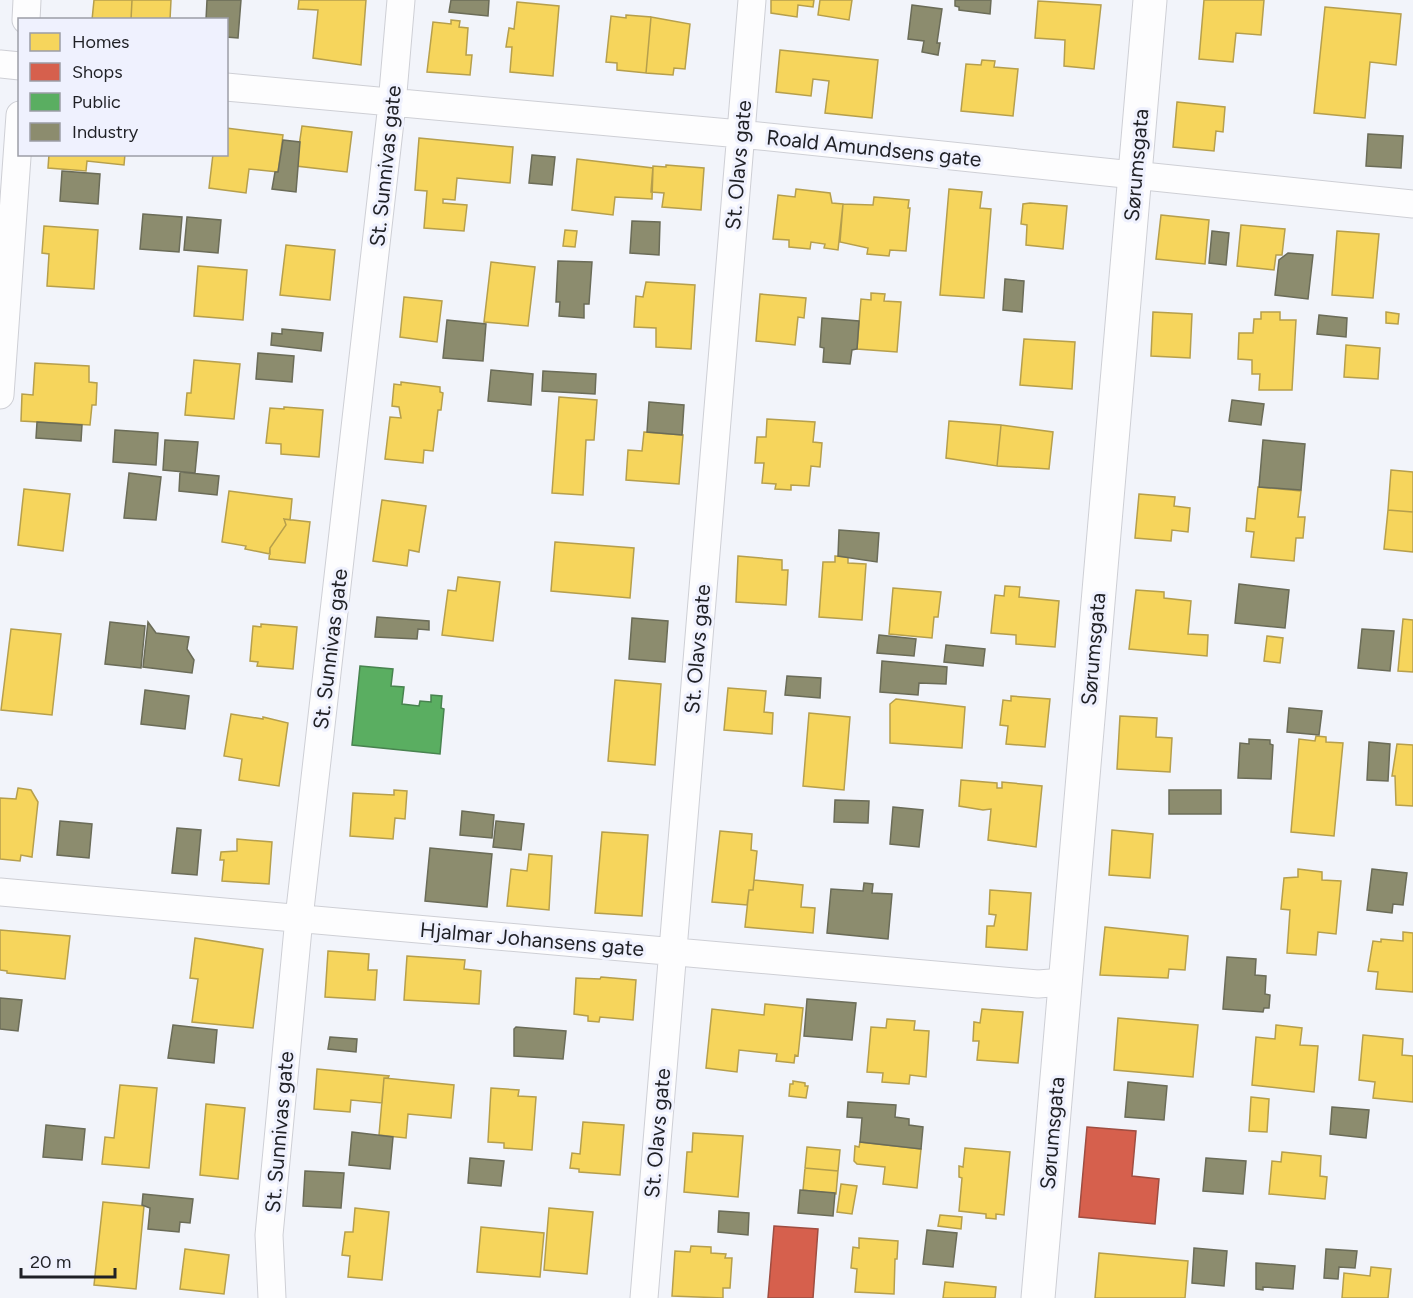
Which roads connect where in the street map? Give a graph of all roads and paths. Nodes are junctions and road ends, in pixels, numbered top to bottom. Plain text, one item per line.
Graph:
1 (27, 0) edge
2 (401, 0) edge
3 (752, 0) edge
4 (1150, 0) edge
5 (26, 18) edge
6 (0, 64) edge
7 (18, 66) edge
8 (228, 87) edge
9 (392, 104) junction
10 (740, 134) junction
11 (18, 143) edge
12 (1135, 176) junction
13 (1413, 204) edge
14 (0, 395) edge
15 (0, 892) edge
16 (299, 918) junction
17 (671, 951) junction
18 (1065, 982) junction
19 (272, 1298) edge
20 (644, 1298) edge
21 (1038, 1298) edge

1 - 5 street
2 - 9 street, St. Sunnivas gate
3 - 10 street, St. Olavs gate
4 - 12 main road, Sørumsgata
6 - 7 street
8 - 9 street, Roald Amundsens gate
9 - 10 street, Roald Amundsens gate
9 - 16 street, St. Sunnivas gate
10 - 12 street, Roald Amundsens gate
10 - 17 street, St. Olavs gate
11 - 14 street
12 - 13 street, Roald Amundsens gate
12 - 18 main road, Sørumsgata
15 - 16 street, Hjalmar Johansens gate
16 - 17 street, Hjalmar Johansens gate
16 - 19 street, St. Sunnivas gate
17 - 18 street, Hjalmar Johansens gate
17 - 20 street, St. Olavs gate
18 - 21 main road, Sørumsgata

